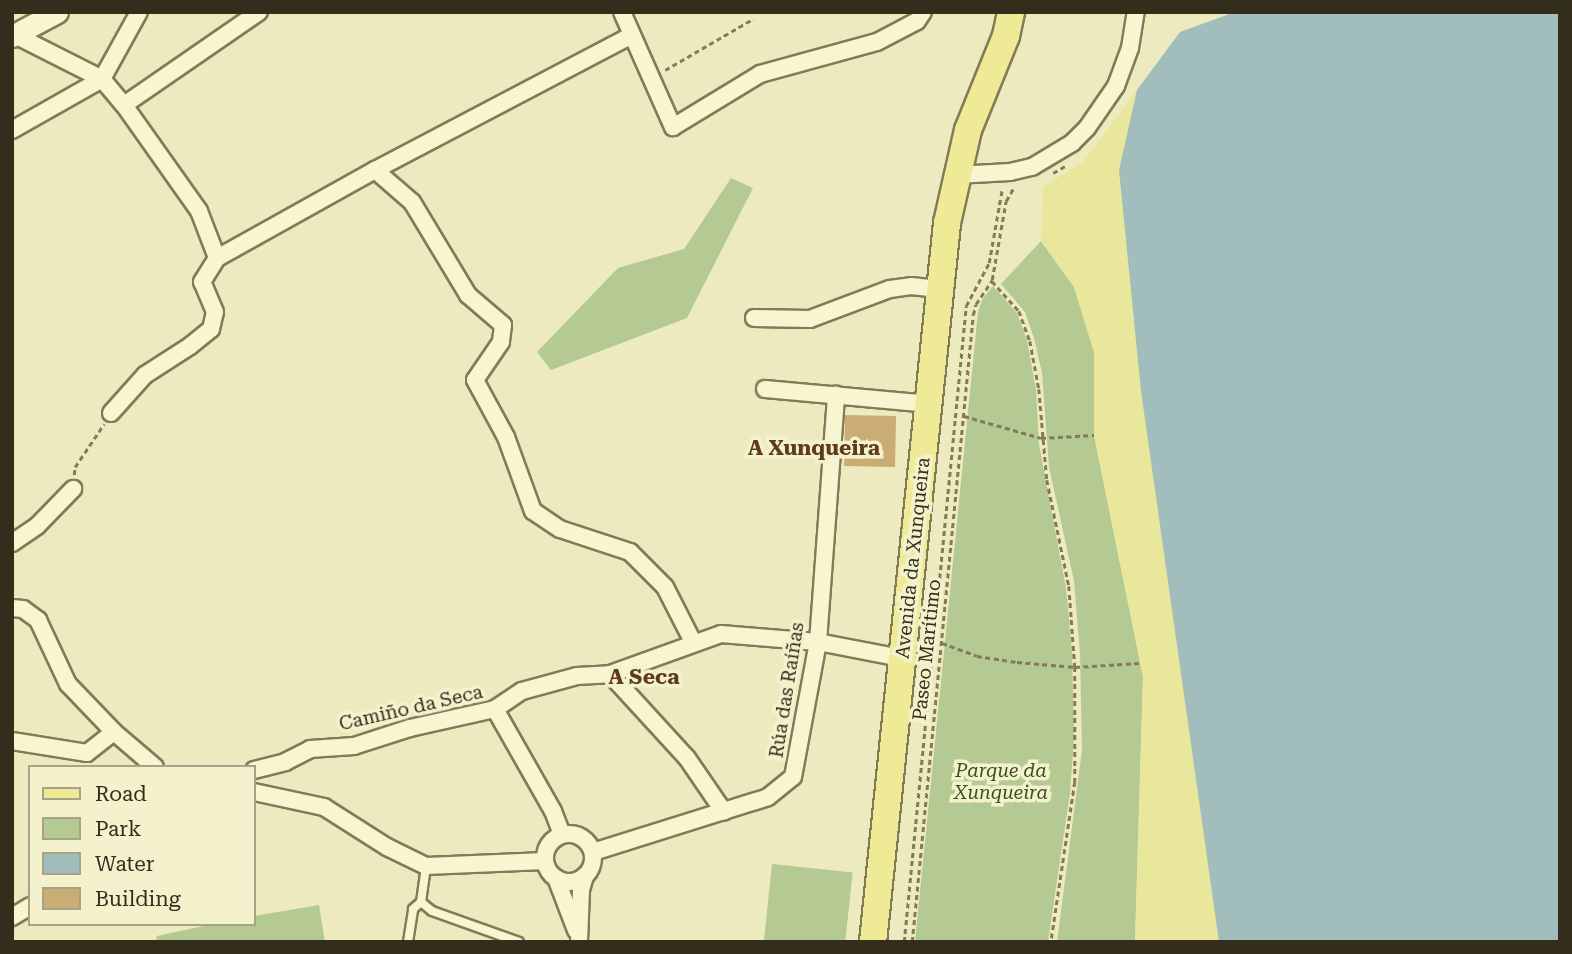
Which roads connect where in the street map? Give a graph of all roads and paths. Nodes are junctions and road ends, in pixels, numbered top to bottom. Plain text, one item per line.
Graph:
1 (57, 12) edge
2 (139, 12) edge
3 (259, 12) edge
4 (622, 12) edge
5 (923, 12) edge
6 (1010, 12) edge
7 (1136, 12) edge
8 (753, 19) dead end
9 (632, 35) junction
10 (14, 36) edge
11 (652, 78) junction
12 (102, 79) junction
13 (124, 105) junction
14 (12, 130) edge
15 (1068, 163) dead end
16 (376, 170) junction
17 (1049, 175) dead end
18 (960, 180) junction
19 (1022, 184) dead end
20 (1003, 186) dead end
21 (217, 258) junction
22 (992, 281) junction
23 (939, 289) junction
24 (754, 318) dead end
25 (765, 389) dead end
26 (836, 395) junction
27 (930, 404) junction
28 (111, 413) joint
29 (964, 416) junction
30 (1094, 435) dead end
31 (1041, 438) junction
32 (73, 489) joint
33 (12, 543) edge
34 (12, 608) edge
35 (693, 642) junction
36 (818, 642) junction
37 (934, 642) junction
38 (942, 643) junction
39 (902, 649) junction
40 (1139, 663) dead end
41 (1075, 667) junction
42 (610, 674) junction
43 (495, 709) junction
44 (114, 732) junction
45 (12, 741) edge
46 (153, 765) edge
47 (256, 769) edge
48 (256, 792) edge
49 (724, 812) junction
50 (562, 834) junction
51 (593, 852) junction
52 (545, 861) junction
53 (426, 866) junction
54 (585, 876) junction
55 (556, 878) junction
56 (421, 902) junction
57 (28, 907) edge
58 (12, 917) edge
59 (578, 939) edge
60 (408, 942) edge
61 (519, 942) edge
62 (873, 942) edge
63 (905, 942) edge
64 (912, 942) edge
65 (1051, 942) edge

1 - 10 street
2 - 12 street
3 - 13 street
4 - 9 street
5 - 11 street
6 - 18 main road, Avenida da Xunqueira
7 - 18 street
8 - 11 path
9 - 11 street
9 - 16 street
10 - 12 street
12 - 13 street
12 - 14 street
13 - 21 street
15 - 17 path
16 - 21 street
16 - 35 street
18 - 23 main road, Avenida da Xunqueira
19 - 22 path, Paseo Marítimo
20 - 37 path
21 - 28 street
22 - 29 path, Paseo Marítimo
22 - 31 path
23 - 24 street
23 - 27 main road, Avenida da Xunqueira
25 - 26 street
26 - 27 street
26 - 36 street, Rúa das Raíñas
27 - 39 main road, Avenida da Xunqueira
28 - 32 path
29 - 31 path
29 - 38 path, Paseo Marítimo
30 - 31 path
31 - 41 path
32 - 33 street
34 - 44 street
35 - 36 street, Camiño da Seca
35 - 42 street, Camiño da Seca
36 - 39 street, Camiño da Seca
36 - 49 street, Rúa das Raíñas
37 - 38 path
37 - 39 path
37 - 63 path
38 - 41 path
38 - 64 path, Paseo Marítimo
39 - 62 main road, Avenida da Xunqueira
40 - 41 path
41 - 65 path
42 - 43 street, Camiño da Seca
42 - 49 street
43 - 47 street, Camiño da Seca
43 - 50 street
44 - 45 street
44 - 46 street
48 - 53 street
49 - 51 street, Rúa das Raíñas
50 - 51 street
50 - 52 street
51 - 54 street
52 - 53 street
52 - 55 street
53 - 56 lane
54 - 55 street
54 - 59 street
55 - 59 street
56 - 60 lane
56 - 61 lane
57 - 58 street

